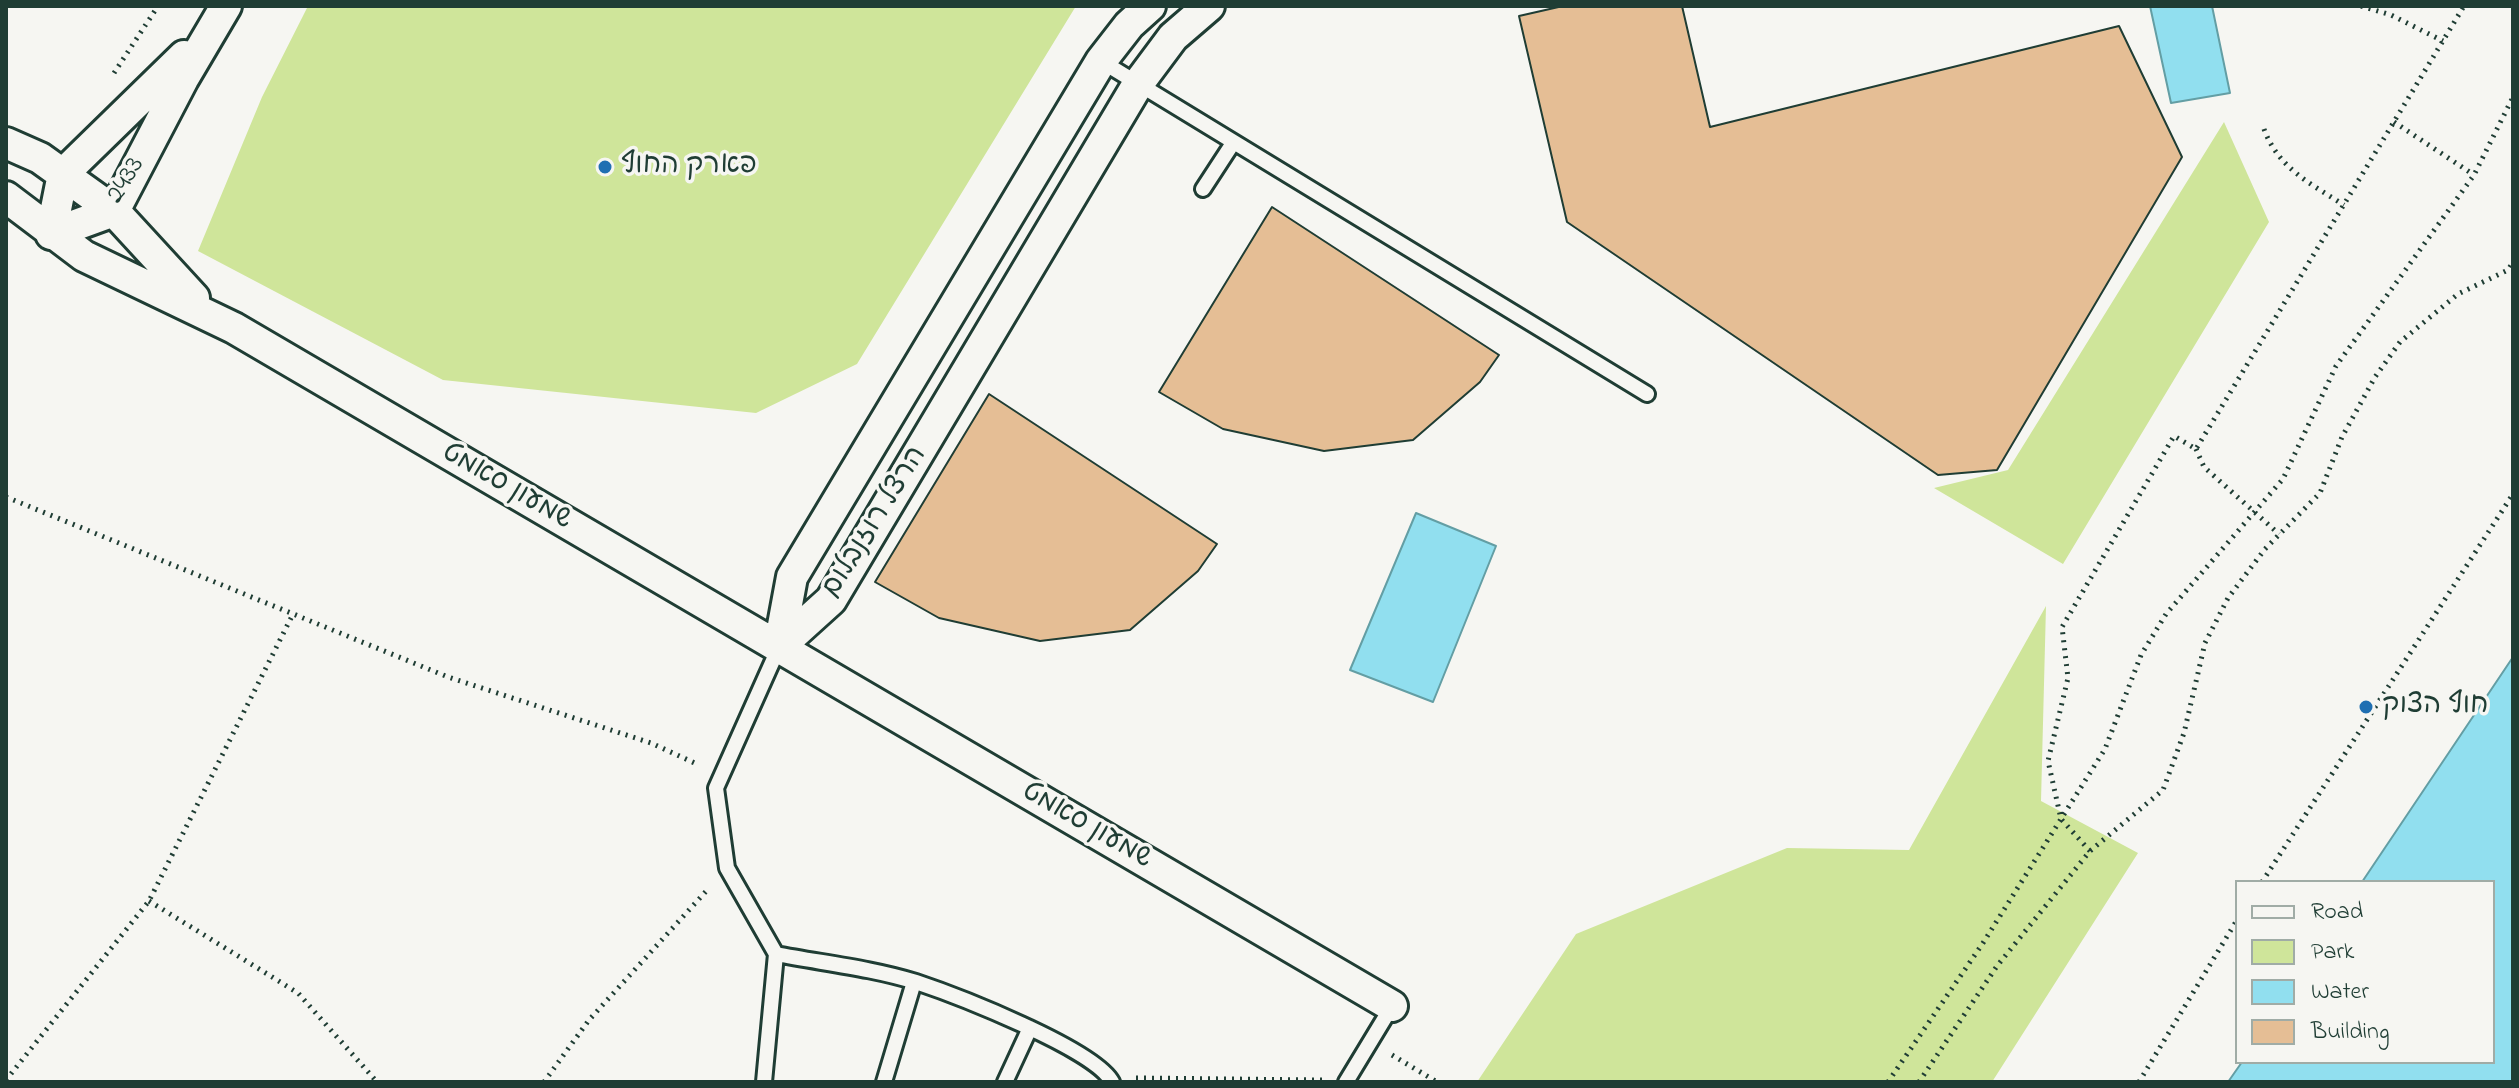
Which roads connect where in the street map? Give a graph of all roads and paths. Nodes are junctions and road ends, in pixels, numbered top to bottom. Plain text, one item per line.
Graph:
1 (1150, 6) edge
2 (1209, 6) edge
3 (2361, 6) edge
4 (2464, 6) edge
5 (225, 8) edge
6 (2443, 41) junction
7 (1101, 61) junction
8 (1138, 84) junction
9 (2513, 97) edge
10 (2394, 122) junction
11 (2264, 129) dead end
12 (6, 143) edge
13 (1233, 143) junction
14 (63, 174) junction
15 (2474, 175) junction
16 (1203, 189) dead end
17 (6, 197) edge
18 (2344, 205) junction
19 (114, 211) junction
20 (51, 234) junction
21 (2513, 262) edge
22 (234, 328) junction
23 (1647, 394) dead end
24 (2196, 449) junction
25 (2513, 494) edge
26 (6, 497) edge
27 (2254, 512) junction
28 (2279, 534) junction
29 (293, 614) junction
30 (779, 647) junction
31 (716, 788) junction
32 (2061, 819) junction
33 (2090, 851) junction
34 (727, 868) junction
35 (2263, 880) edge
36 (149, 901) junction
37 (2235, 923) edge
38 (776, 954) junction
39 (914, 982) junction
40 (1392, 1006) joint
41 (1030, 1028) junction
42 (1371, 1042) junction
43 (6, 1080) edge
44 (1112, 1080) edge
45 (1346, 1081) edge
46 (377, 1082) edge
47 (544, 1082) edge
48 (764, 1082) edge
49 (884, 1082) edge
50 (1005, 1082) edge
51 (1437, 1082) edge
52 (1888, 1082) edge
53 (1919, 1082) edge
54 (2139, 1082) edge

1 - 7 street, הרצל רוזנבלום
2 - 8 street, הרצל רוזנבלום
3 - 6 path
4 - 6 path
5 - 14 street, 2433
5 - 19 street, 2433
6 - 10 path
7 - 8 lane
7 - 30 street, הרצל רוזנבלום
8 - 13 lane
8 - 30 street, הרצל רוזנבלום
9 - 15 path
10 - 15 path
10 - 18 path
11 - 18 path
12 - 14 street, שמעון סאמט
13 - 16 lane
13 - 23 lane
14 - 19 street, שמעון סאמט
14 - 20 street, 2433
15 - 27 path
17 - 20 street, שמעון סאמט
18 - 24 path
19 - 20 street, 2433
19 - 22 street, שמעון סאמט
20 - 22 street, שמעון סאמט
21 - 28 path
22 - 30 street, שמעון סאמט
24 - 27 path
24 - 32 path
25 - 35 path
26 - 29 path
27 - 28 path
27 - 32 path
28 - 33 path
29 - 31 path
29 - 36 path
30 - 31 lane
30 - 40 street, שמעון סאמט
31 - 34 lane
32 - 33 path
32 - 52 path
33 - 53 path
34 - 38 lane
34 - 47 path
36 - 43 path
36 - 46 path
37 - 54 path
38 - 39 lane
38 - 48 lane
39 - 41 lane
39 - 49 lane
40 - 42 lane
41 - 44 lane
41 - 50 lane
42 - 45 lane
42 - 51 path
44 - 45 path

